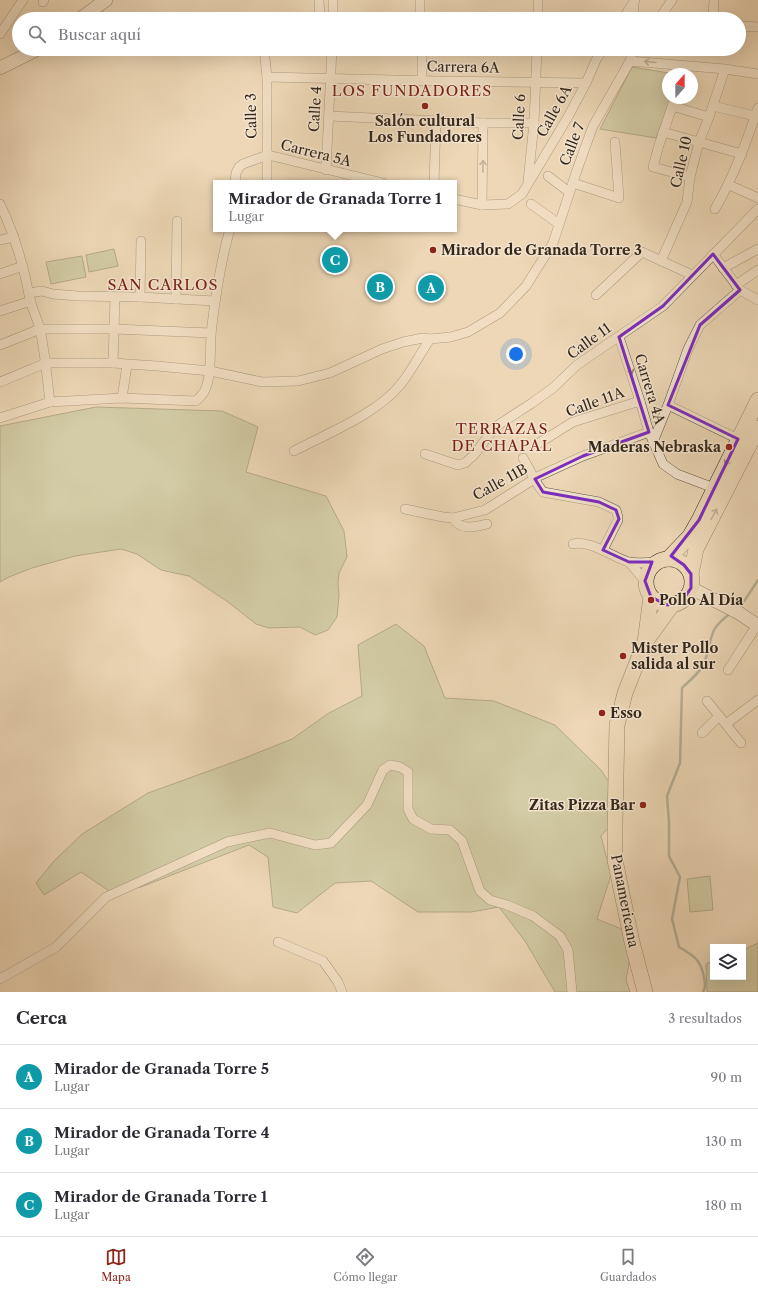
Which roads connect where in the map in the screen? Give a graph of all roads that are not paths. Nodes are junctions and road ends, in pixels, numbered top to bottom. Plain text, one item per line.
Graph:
1 (23, 0) edge
2 (106, 0) edge
3 (319, 0) edge
4 (333, 0) edge
5 (420, 0) edge
6 (538, 0) edge
7 (672, 0) edge
8 (714, 0) edge
9 (635, 1) edge
10 (15, 12) edge
11 (90, 12) edge
12 (320, 12) edge
13 (333, 12) edge
14 (420, 12) edge
15 (538, 12) edge
16 (628, 12) edge
17 (634, 12) edge
18 (664, 12) edge
19 (713, 12) edge
20 (12, 16) edge
21 (746, 26) edge
22 (758, 27) edge
23 (0, 34) edge
24 (24, 56) edge
25 (265, 56) edge
26 (332, 56) edge
27 (422, 56) edge
28 (537, 56) edge
29 (598, 56) edge
30 (631, 56) edge
31 (642, 56) edge
32 (0, 68) edge
33 (678, 68) edge
34 (725, 69) junction
35 (698, 70) edge
36 (758, 74) edge
37 (267, 77) junction
38 (331, 78) junction
39 (422, 80) junction
40 (535, 82) junction
41 (586, 83) junction
42 (672, 104) edge
43 (678, 104) edge
44 (713, 106) junction
45 (757, 112) edge
46 (329, 116) junction
47 (709, 117) junction
48 (436, 121) junction
49 (483, 123) junction
50 (534, 123) junction
51 (663, 132) junction
52 (614, 142) dead end
53 (699, 142) junction
54 (742, 154) junction
55 (268, 156) junction
56 (326, 170) junction
57 (548, 176) dead end
58 (690, 177) junction
59 (235, 180) edge
60 (267, 180) edge
61 (370, 180) edge
62 (434, 180) edge
63 (572, 183) junction
64 (729, 185) junction
65 (528, 186) junction
66 (569, 192) junction
67 (758, 198) edge
68 (457, 200) edge
69 (531, 204) dead end
70 (0, 205) edge
71 (482, 205) junction
72 (715, 209) dead end
73 (758, 209) edge
74 (177, 221) dead end
75 (559, 224) junction
76 (229, 232) edge
77 (14, 237) junction
78 (0, 240) edge
79 (141, 241) dead end
80 (758, 249) edge
81 (713, 254) junction
82 (661, 261) junction
83 (23, 266) junction
84 (723, 268) junction
85 (758, 270) edge
86 (0, 274) edge
87 (692, 275) junction
88 (738, 287) junction
89 (596, 295) dead end
90 (30, 297) junction
91 (140, 297) junction
92 (115, 298) junction
93 (176, 299) junction
94 (758, 300) edge
95 (215, 301) junction
96 (0, 311) edge
97 (40, 329) junction
98 (114, 329) junction
99 (211, 333) junction
100 (619, 337) junction
101 (430, 339) junction
102 (0, 345) edge
103 (46, 363) junction
104 (113, 363) junction
105 (127, 365) junction
106 (210, 371) junction
107 (0, 382) edge
108 (122, 398) junction
109 (758, 400) edge
110 (640, 401) junction
111 (50, 402) junction
112 (668, 405) junction
113 (0, 418) edge
114 (758, 428) edge
115 (649, 432) junction
116 (738, 439) junction
117 (653, 442) junction
118 (539, 443) dead end
119 (294, 451) dead end
120 (425, 454) dead end
121 (523, 458) dead end
122 (535, 479) junction
123 (714, 488) junction
124 (405, 509) dead end
125 (453, 518) junction
126 (488, 524) dead end
127 (573, 544) dead end
128 (603, 550) junction
129 (663, 560) junction
130 (629, 562) junction
131 (646, 581) junction
132 (691, 581) junction
133 (651, 597) junction
134 (672, 605) junction
135 (758, 626) edge
136 (645, 642) junction
137 (728, 670) dead end
138 (758, 700) edge
139 (707, 701) dead end
140 (719, 716) junction
141 (726, 724) junction
142 (702, 733) dead end
143 (741, 743) dead end
144 (278, 942) dead end
145 (0, 979) edge
146 (342, 992) edge
147 (572, 992) edge
148 (645, 992) edge

1 - 10 street
2 - 11 street
3 - 12 street
4 - 13 street
5 - 14 street
6 - 15 street
7 - 18 street
8 - 19 street
9 - 16 street
9 - 17 street
20 - 23 street
21 - 22 street
24 - 32 street
25 - 37 street, Calle 3
26 - 38 street, Calle 4
27 - 39 street
28 - 40 street, Calle 6
29 - 41 street, Calle 6A
30 - 63 street, Calle 7
33 -> 31 street
34 - 35 street
34 - 36 street
34 - 44 street, Calle 10
37 - 38 street, Carrera 6A
37 - 55 street, Calle 3
38 - 39 street, Carrera 6A
38 - 46 street, Calle 4
39 - 40 street, Carrera 6A
40 - 41 street, Carrera 6A
40 - 50 street, Calle 6
41 - 65 street, Calle 6A
42 - 51 street
43 - 47 street
44 - 45 street
44 - 47 street, Calle 10
45 - 54 street
46 - 48 street
46 - 56 street, Calle 4
47 - 53 street, Calle 10
48 - 49 street
48 - 62 street
49 - 50 street
71 -> 49 street
50 - 65 street, Calle 6
51 - 53 street
51 - 58 street
52 - 63 street
53 - 54 street
53 - 58 street, Calle 10
54 - 64 street
55 - 56 street, Carrera 5A
55 - 59 street, Carrera 5A
55 - 60 street, Calle 3
56 - 61 street, Carrera 5A
57 - 66 street
58 - 82 street, Calle 10
63 - 66 street, Calle 7
64 - 67 street
64 - 72 street
65 - 71 street
66 - 75 street, Calle 7
68 - 71 street
69 - 75 street
70 - 77 street
73 - 81 street, Calle 11
74 - 93 street
75 - 101 street, Calle 7
76 - 95 street
77 - 78 street
77 - 83 street
79 - 91 street
80 - 84 street
81 - 84 street
81 - 87 street, Calle 11
82 - 87 street
82 - 89 street
83 - 86 street
83 - 90 street
84 - 88 street
85 - 88 street
87 - 100 street, Calle 11
88 - 94 street
88 - 112 street
90 - 92 street
90 - 96 street
90 - 97 street
91 - 92 street
91 - 93 street
92 - 98 street
93 - 95 street
95 - 99 street
97 - 98 street
97 - 102 street
97 - 103 street
98 - 99 street
98 - 104 street
99 - 106 street
100 -> 110 street, Carrera 4A
100 - 120 street, Calle 11
101 - 106 street, Calle 7
101 - 119 street
103 - 104 street, Calle 7
103 - 107 street
103 - 111 street
104 - 105 street, Calle 7
105 - 106 street, Calle 7
105 - 108 street
106 - 108 street
108 - 111 street
109 - 116 main road
110 - 115 street, Carrera 4A
110 - 118 street, Calle 11A
111 - 113 street
112 - 116 street
112 - 117 street
132 -> 114 main road
115 - 117 street, Carrera 4A
115 - 122 street, Calle 11B
116 -> 123 main road
117 - 123 street, Carrera 4A
121 - 122 street
122 - 125 street, Calle 11B
122 - 128 street
123 - 129 main road
124 - 125 street, Calle 11B
125 - 126 street
127 - 128 street
128 - 130 street
129 - 130 street
129 - 131 main road
129 - 132 main road
130 - 131 street
131 - 133 main road
132 - 134 main road
132 - 135 street
133 - 134 main road
133 - 136 main road, Panamericana
134 - 136 main road
135 - 137 street
136 - 148 main road, Panamericana
138 - 141 street
139 - 140 street
140 - 141 street
140 - 142 street
141 - 143 street
144 - 146 street
145 - 147 street

